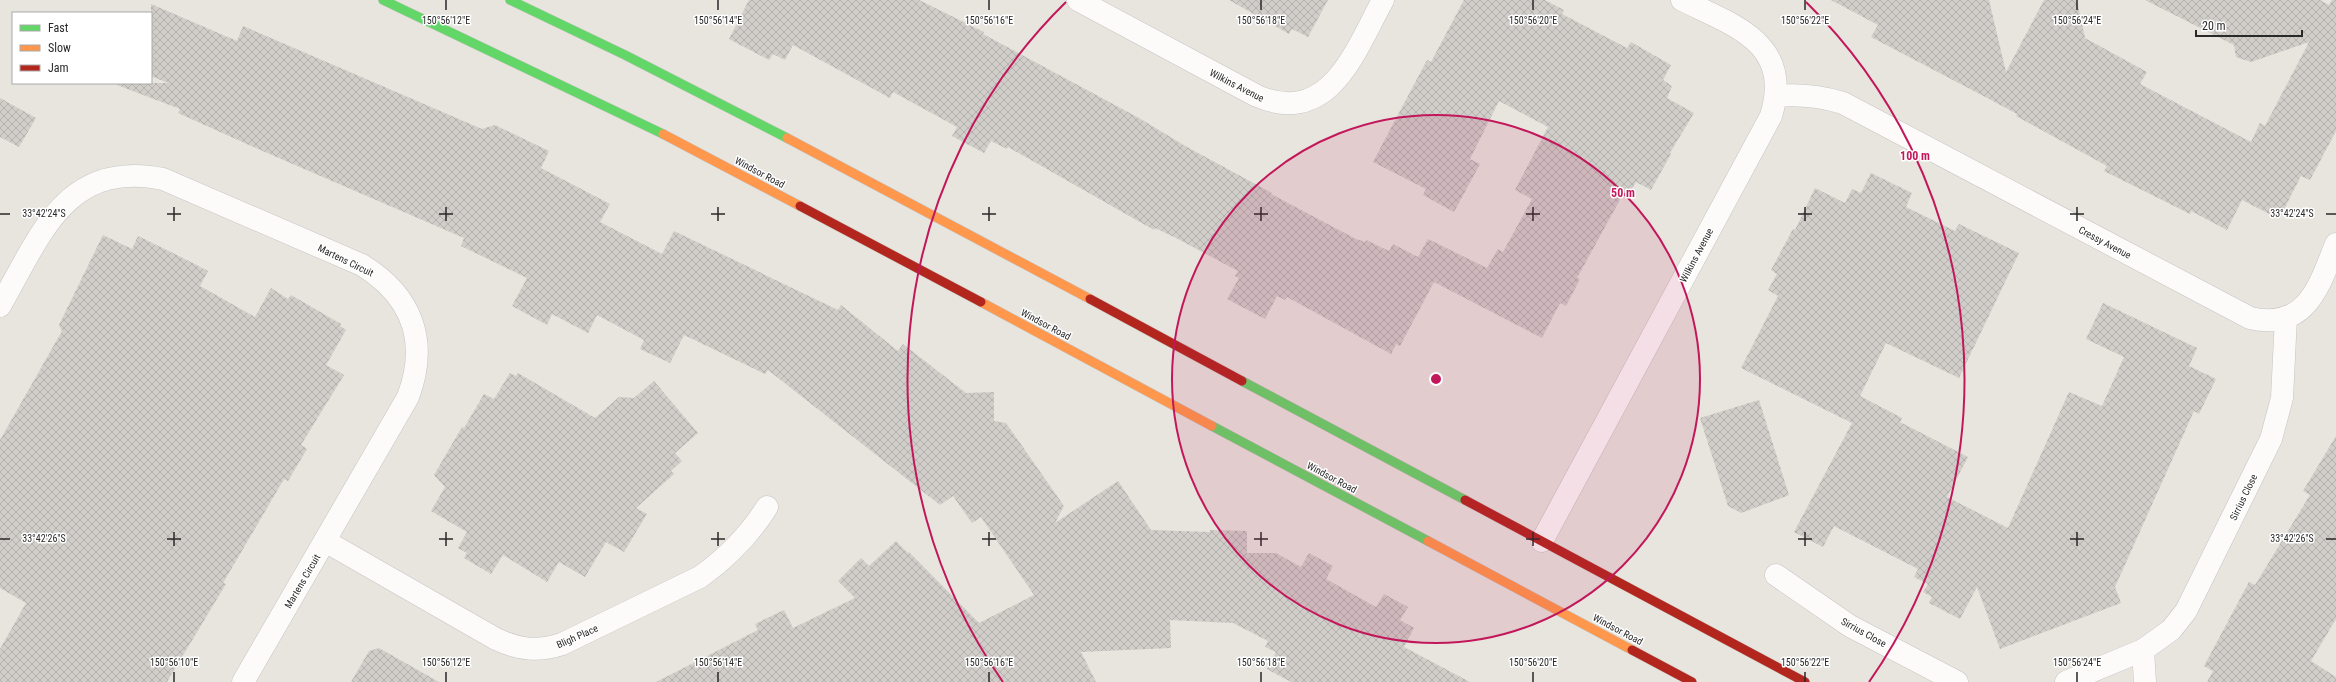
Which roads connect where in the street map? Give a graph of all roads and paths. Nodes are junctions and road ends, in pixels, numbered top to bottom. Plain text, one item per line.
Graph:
1 (383, 0) edge
2 (510, 0) edge
3 (1078, 0) edge
4 (1383, 0) edge
5 (1682, 0) edge
6 (1776, 96) junction
7 (2336, 244) edge
8 (0, 306) edge
9 (2286, 318) junction
10 (767, 507) dead end
11 (325, 541) junction
12 (1542, 541) junction
13 (1776, 574) dead end
14 (2143, 650) junction
15 (243, 682) edge
16 (1692, 682) edge
17 (1805, 682) edge
18 (1957, 682) edge
19 (2066, 682) edge
20 (2146, 682) edge

1 - 16 main road, Windsor Road
2 - 12 main road
3 - 4 street, Wilkins Avenue
5 - 6 street, Wilkins Avenue
6 - 9 street, Cressy Avenue
6 - 12 street, Wilkins Avenue
7 - 9 street, Cressy Avenue
8 - 11 street, Martens Circuit
9 - 14 street, Sirrius Close
10 - 11 street, Bligh Place
11 - 15 street, Martens Circuit
12 - 17 main road
13 - 18 street, Sirrius Close
14 - 19 street, Sirrius Close
14 - 20 street

